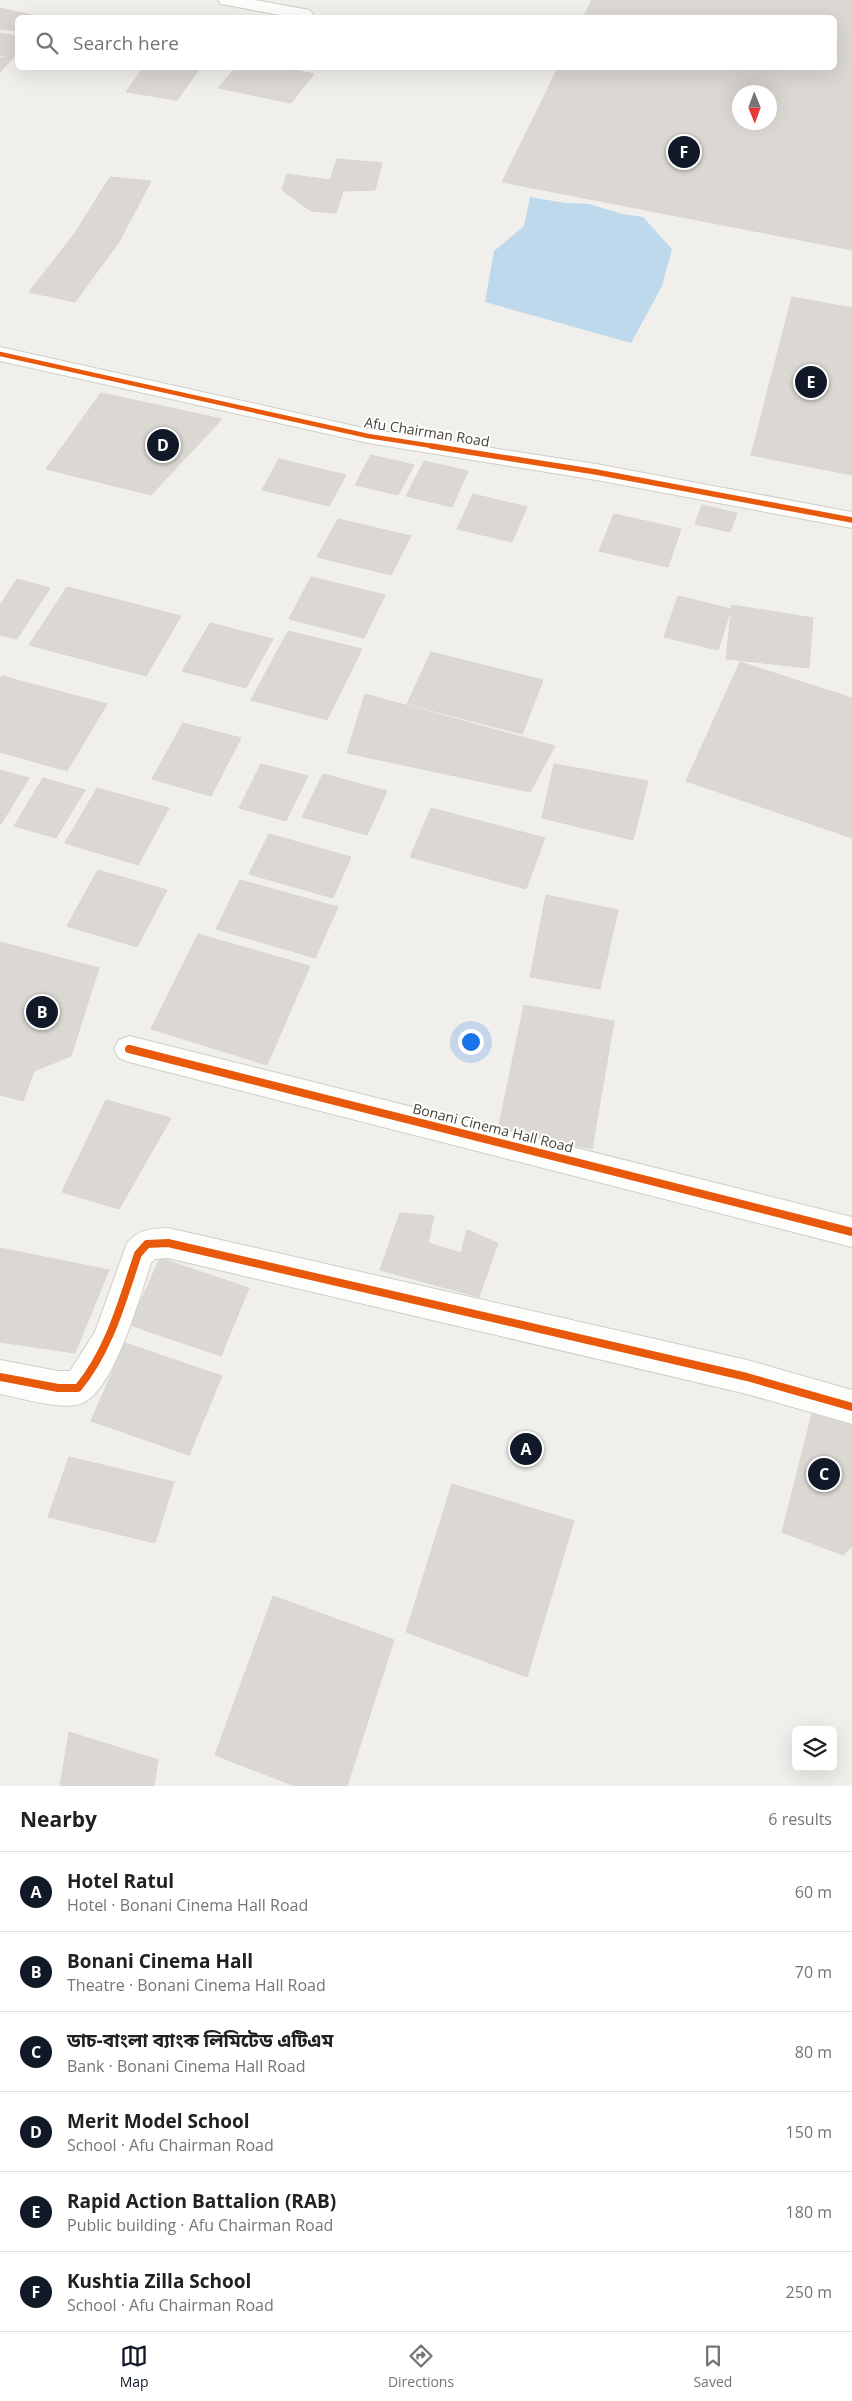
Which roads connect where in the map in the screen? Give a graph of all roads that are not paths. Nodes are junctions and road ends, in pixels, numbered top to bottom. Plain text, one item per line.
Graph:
1 (227, 0) edge
2 (304, 14) dead end
3 (0, 354) edge
4 (852, 520) edge
5 (129, 1049) dead end
6 (852, 1232) edge
7 (0, 1377) edge
8 (852, 1407) edge

1 - 2 street
3 - 4 street, Afu Chairman Road
5 - 6 street, Bonani Cinema Hall Road
7 - 8 street

